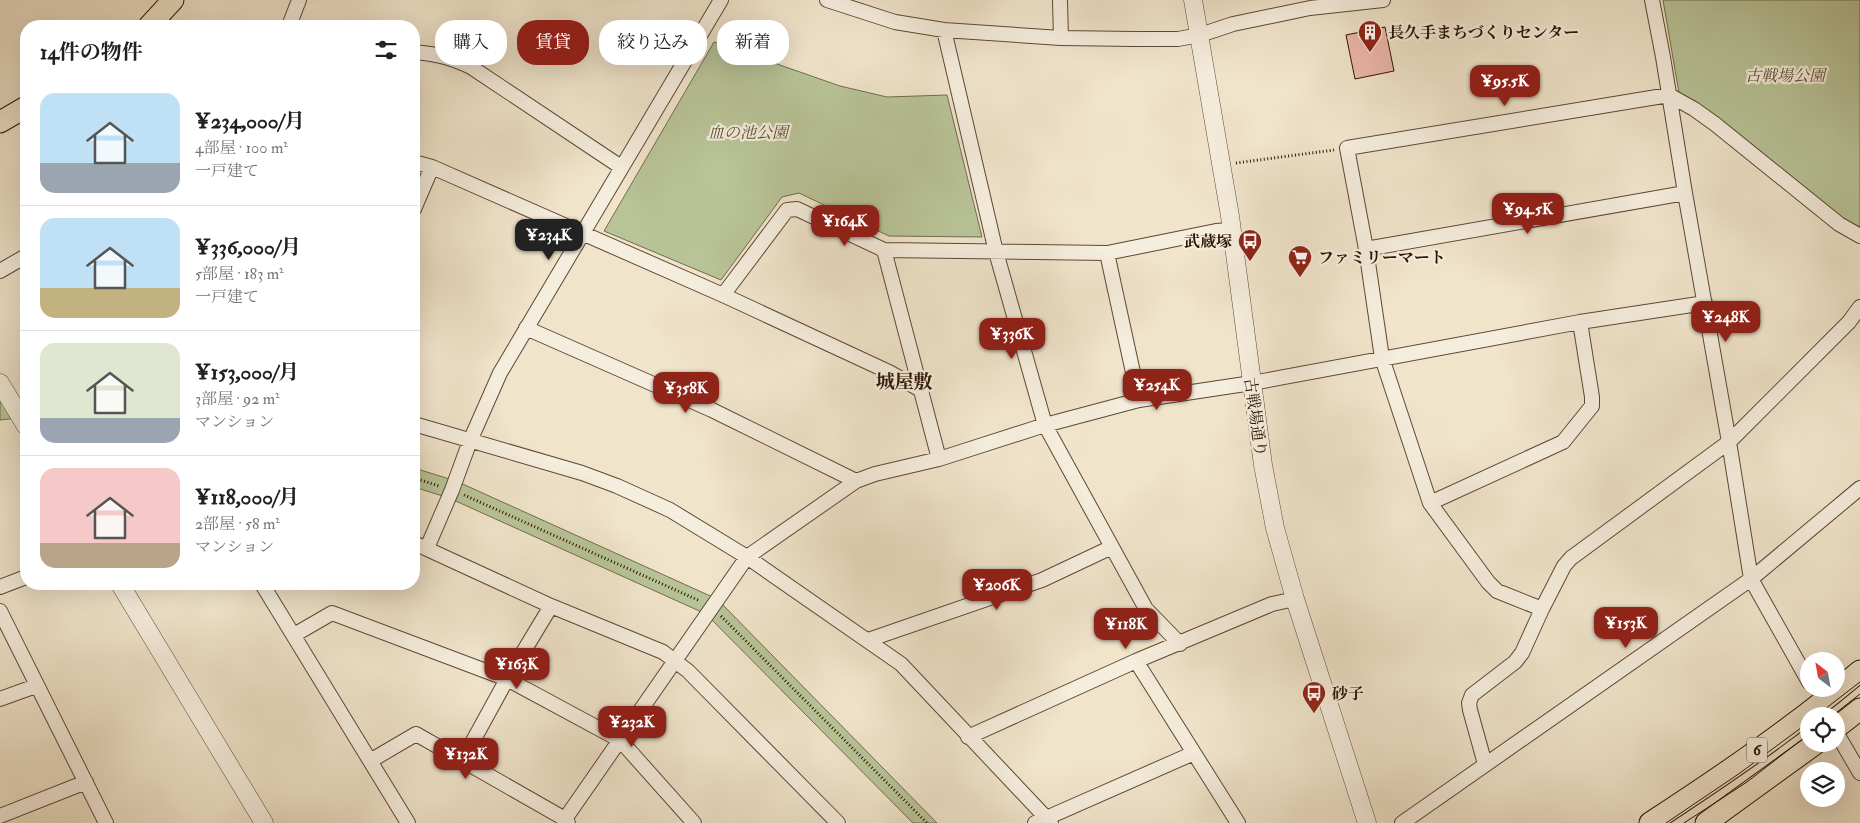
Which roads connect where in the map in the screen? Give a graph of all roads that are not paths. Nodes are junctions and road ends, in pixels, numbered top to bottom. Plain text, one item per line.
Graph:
1 (173, 0) edge
2 (299, 0) edge
3 (721, 0) edge
4 (827, 0) edge
5 (1060, 0) edge
6 (1193, 0) edge
7 (1383, 0) edge
8 (1652, 0) edge
9 (1309, 4) edge
10 (155, 20) edge
11 (291, 20) edge
12 (944, 30) junction
13 (1200, 35) junction
14 (1060, 38) junction
15 (420, 53) edge
16 (1669, 95) junction
17 (20, 110) edge
18 (0, 122) edge
19 (420, 164) edge
20 (432, 167) junction
21 (621, 167) junction
22 (1685, 193) junction
23 (420, 195) edge
24 (1232, 230) junction
25 (583, 233) junction
26 (1860, 236) edge
27 (1366, 249) junction
28 (884, 250) junction
29 (996, 252) junction
30 (1107, 253) junction
31 (20, 259) edge
32 (0, 271) edge
33 (723, 295) junction
34 (1704, 304) junction
35 (1860, 307) edge
36 (1580, 322) junction
37 (1854, 323) edge
38 (526, 328) junction
39 (1382, 358) junction
40 (1252, 382) junction
41 (0, 383) edge
42 (919, 388) junction
43 (1139, 400) junction
44 (20, 416) edge
45 (1045, 425) junction
46 (420, 426) edge
47 (470, 441) junction
48 (1729, 442) junction
49 (938, 458) junction
50 (856, 481) junction
51 (1860, 488) edge
52 (1430, 503) junction
53 (420, 545) edge
54 (1112, 547) junction
55 (427, 548) junction
56 (747, 557) junction
57 (20, 579) edge
58 (1751, 579) junction
59 (0, 587) edge
60 (124, 590) edge
61 (266, 590) edge
62 (1295, 599) junction
63 (551, 606) junction
64 (1542, 609) junction
65 (0, 610) edge
66 (294, 635) junction
67 (868, 640) junction
68 (1180, 644) junction
69 (676, 661) junction
70 (1136, 662) junction
71 (1800, 666) edge
72 (1860, 671) edge
73 (507, 678) junction
74 (1845, 680) edge
75 (36, 686) junction
76 (1815, 698) edge
77 (0, 699) edge
78 (1860, 709) edge
79 (1845, 722) edge
80 (968, 736) junction
81 (620, 740) junction
82 (1845, 746) edge
83 (1804, 752) edge
84 (1194, 754) junction
85 (370, 761) junction
86 (462, 761) junction
87 (1485, 764) junction
88 (1860, 773) edge
89 (86, 782) junction
90 (0, 816) edge
91 (566, 821) edge
92 (1044, 821) edge
93 (106, 823) edge
94 (264, 823) edge
95 (408, 823) edge
96 (694, 823) edge
97 (838, 823) edge
98 (1238, 823) edge
99 (1367, 823) edge
100 (1402, 823) edge
101 (1650, 823) edge
102 (1706, 823) edge

1 - 10 main road
2 - 11 street
3 - 21 street
4 - 12 street
5 - 14 street
6 - 13 street, 古戦場通り
7 - 9 street
8 - 16 street
9 - 13 street
12 - 14 street
12 - 29 street
13 - 14 street
13 - 24 street, 古戦場通り
15 - 21 street
16 - 22 street
16 - 26 street
16 - 27 street
17 - 18 main road
19 - 20 street
20 - 23 street
20 - 25 street
21 - 25 street
22 - 27 street
22 - 34 street
24 - 30 street
24 - 40 street, 古戦場通り
25 - 33 street
25 - 38 street
27 - 39 street
28 - 29 street
28 - 33 street
28 - 42 street
29 - 30 street
29 - 45 street
30 - 43 street
31 - 32 street
33 - 42 street
34 - 36 street
34 - 48 street
35 - 37 street
36 - 39 street
36 - 52 street
37 - 48 street
38 - 47 street
38 - 50 street
39 - 40 street
39 - 52 street
40 - 43 street
40 - 62 street, 古戦場通り
41 - 44 street
42 - 49 street
43 - 45 street
45 - 49 street
45 - 54 street
46 - 47 street
47 - 55 street
47 - 56 street
48 - 58 street
48 - 64 street
49 - 50 street
50 - 56 street
51 - 58 street
52 - 64 street
53 - 55 street
54 - 67 street
54 - 68 street
55 - 63 street
56 - 67 street
56 - 69 street
57 - 59 street
58 - 71 street
58 - 87 street
60 - 94 street
61 - 66 street
62 - 68 street
62 - 99 street, 古戦場通り
63 - 69 street
63 - 73 street
64 - 87 street
65 - 75 street
66 - 73 street
66 - 85 street
67 - 80 street
68 - 70 street
69 - 81 street
69 - 97 street
70 - 80 street
70 - 84 street
72 - 74 main road, 6
73 - 81 street
73 - 86 street
75 - 77 street
75 - 89 street
76 - 101 main road, 6
78 - 79 main road
80 - 92 street
81 - 91 street
81 - 96 street
82 - 88 street
83 - 102 main road, 6
84 - 92 street
84 - 98 street
85 - 86 street
85 - 95 street
86 - 91 street
87 - 100 street
89 - 90 street
89 - 93 street

